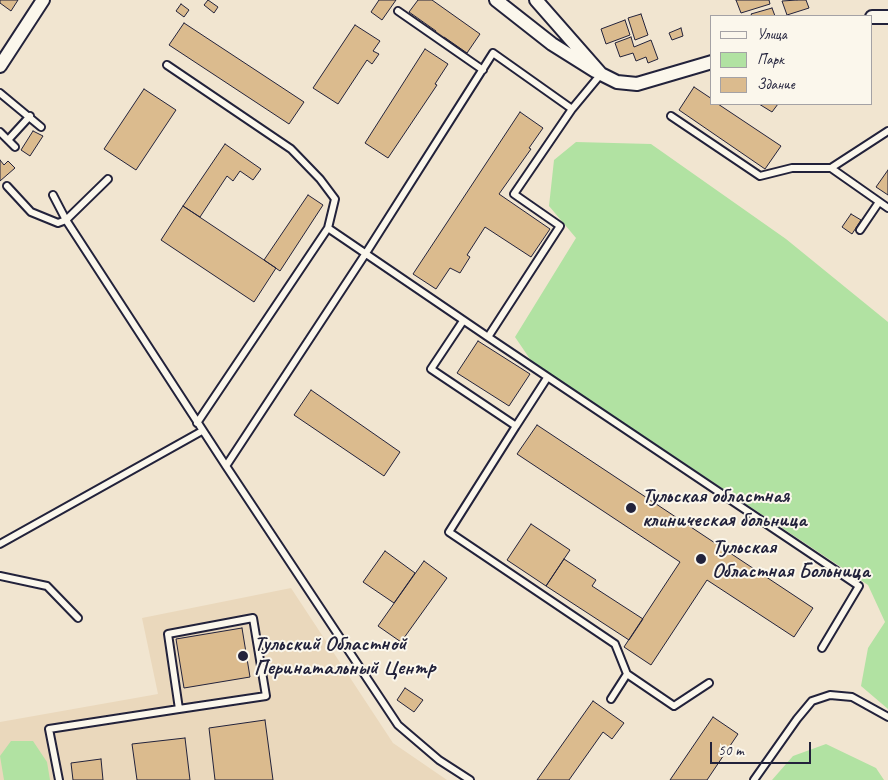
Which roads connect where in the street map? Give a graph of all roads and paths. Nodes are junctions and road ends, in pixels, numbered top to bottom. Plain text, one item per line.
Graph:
1 (43, 0) edge
2 (496, 0) edge
3 (536, 0) edge
4 (398, 11) dead end
5 (873, 17) edge
6 (888, 17) edge
7 (710, 63) edge
8 (168, 65) dead end
9 (0, 66) edge
10 (483, 70) junction
11 (601, 74) junction
12 (0, 93) edge
13 (572, 109) junction
14 (30, 116) junction
15 (671, 116) dead end
16 (41, 127) dead end
17 (888, 131) edge
18 (0, 132) edge
19 (8, 140) junction
20 (15, 147) dead end
21 (831, 168) junction
22 (108, 179) dead end
23 (7, 186) dead end
24 (53, 195) dead end
25 (879, 202) junction
26 (888, 208) edge
27 (66, 220) junction
28 (328, 228) junction
29 (860, 230) dead end
30 (366, 253) junction
31 (463, 321) junction
32 (488, 337) junction
33 (548, 378) junction
34 (197, 422) junction
35 (516, 426) junction
36 (202, 430) junction
37 (226, 466) junction
38 (0, 544) edge
39 (0, 576) edge
40 (78, 618) dead end
41 (822, 648) dead end
42 (627, 674) junction
43 (709, 683) dead end
44 (611, 699) dead end
45 (179, 709) junction
46 (888, 717) edge
47 (59, 780) edge
48 (470, 780) edge
49 (754, 780) edge

1 - 9 street
2 - 11 street
3 - 11 street
4 - 10 lane
5 - 6 street
7 - 11 street
8 - 28 lane
10 - 13 lane
10 - 30 lane
11 - 13 lane
12 - 14 lane
13 - 32 lane
14 - 16 lane
14 - 19 lane
15 - 21 lane
17 - 21 lane
18 - 19 lane
19 - 20 lane
21 - 25 lane
22 - 27 lane
23 - 27 lane
24 - 27 lane
25 - 26 lane
25 - 29 lane
27 - 34 lane
28 - 30 lane
28 - 34 lane
30 - 31 lane
30 - 37 lane
31 - 32 lane
31 - 35 lane
32 - 33 lane
33 - 35 lane
33 - 41 lane
34 - 36 lane
35 - 42 lane
36 - 37 lane
36 - 38 lane
37 - 48 lane
39 - 40 lane
42 - 43 lane
42 - 44 lane
45 - 45 lane
45 - 47 lane
46 - 49 lane

